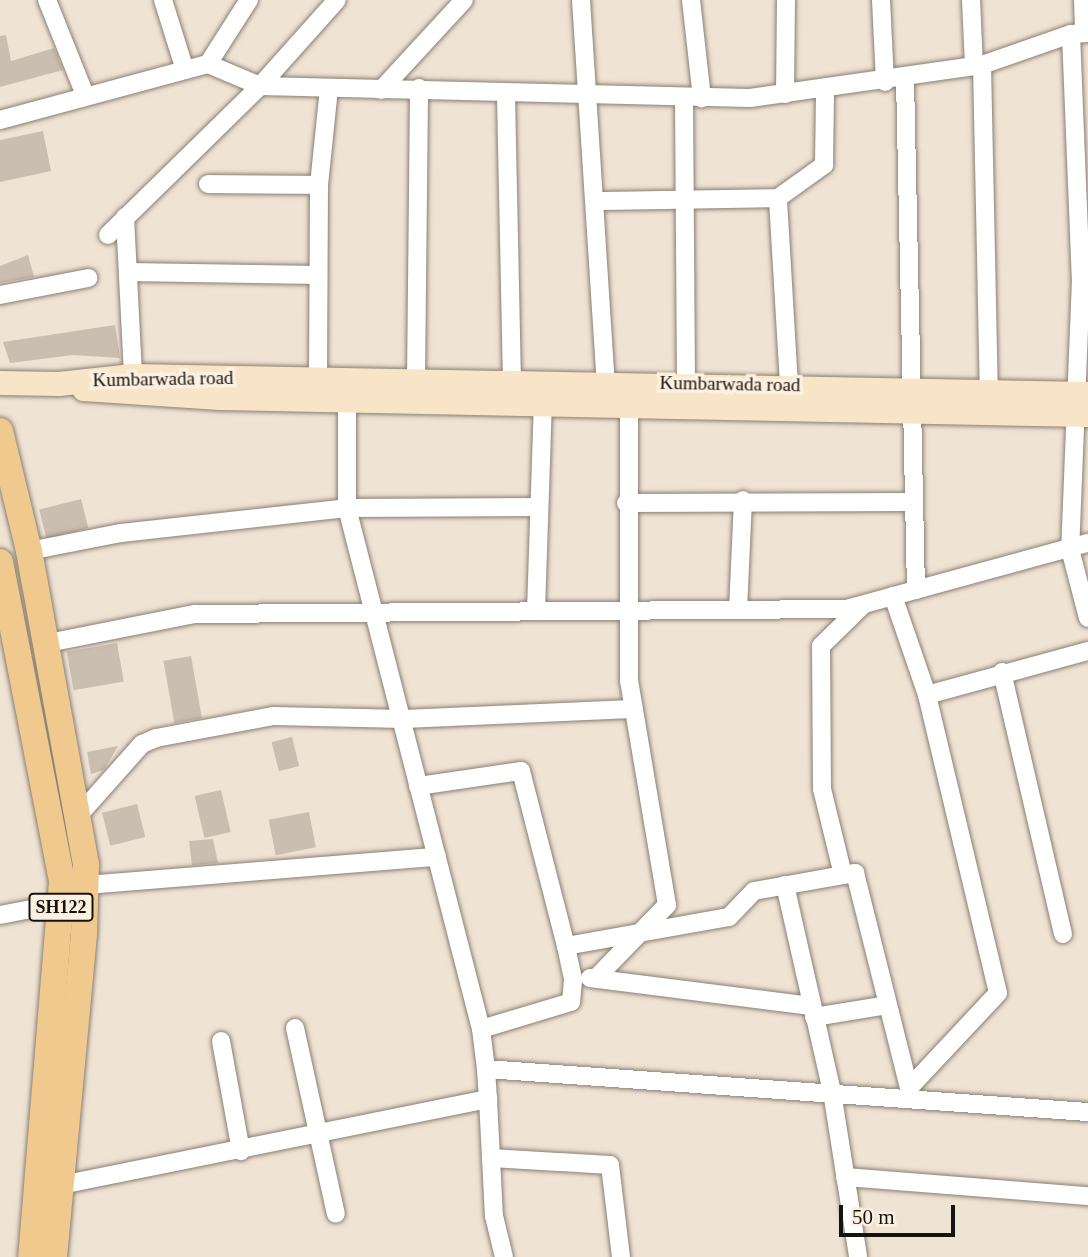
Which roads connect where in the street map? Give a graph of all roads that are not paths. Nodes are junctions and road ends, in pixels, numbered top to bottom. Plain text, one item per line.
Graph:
1 (47, 0) edge
2 (163, 0) edge
3 (230, 0) edge
4 (249, 0) edge
5 (337, 0) edge
6 (464, 0) edge
7 (581, 0) edge
8 (691, 0) edge
9 (786, 0) edge
10 (881, 0) edge
11 (971, 0) edge
12 (1083, 0) edge
13 (235, 19) junction
14 (1081, 34) edge
15 (208, 64) junction
16 (978, 65) junction
17 (185, 70) junction
18 (905, 78) junction
19 (1079, 78) edge
20 (885, 82) junction
21 (260, 86) junction
22 (419, 88) junction
23 (329, 89) junction
24 (381, 90) junction
25 (825, 90) junction
26 (785, 94) junction
27 (85, 95) junction
28 (506, 96) junction
29 (586, 96) junction
30 (693, 98) junction
31 (0, 120) edge
32 (1081, 174) edge
33 (208, 184) dead end
34 (319, 185) junction
35 (778, 198) junction
36 (596, 201) junction
37 (685, 202) junction
38 (125, 217) junction
39 (107, 235) dead end
40 (128, 272) junction
41 (318, 275) junction
42 (88, 278) dead end
43 (1085, 279) edge
44 (0, 295) edge
45 (133, 376) junction
46 (318, 379) junction
47 (416, 381) junction
48 (512, 381) junction
49 (0, 383) edge
50 (59, 384) junction
51 (686, 384) junction
52 (789, 385) junction
53 (621, 389) junction
54 (989, 392) junction
55 (910, 399) junction
56 (347, 400) junction
57 (543, 402) junction
58 (1083, 404) edge
59 (0, 432) edge
60 (743, 500) junction
61 (912, 502) junction
62 (626, 503) junction
63 (347, 508) junction
64 (539, 508) junction
65 (1088, 543) edge
66 (1070, 549) junction
67 (29, 551) junction
68 (0, 562) edge
69 (916, 590) junction
70 (893, 596) junction
71 (865, 604) junction
72 (625, 609) junction
73 (737, 610) junction
74 (536, 611) junction
75 (375, 615) junction
76 (1088, 615) edge
77 (21, 648) edge
78 (1088, 651) edge
79 (1002, 672) junction
80 (927, 695) junction
81 (632, 709) junction
82 (404, 719) junction
83 (418, 786) junction
84 (78, 816) junction
85 (437, 857) junction
86 (843, 875) junction
87 (86, 885) junction
88 (785, 885) junction
89 (62, 903) junction
90 (0, 915) edge
91 (649, 928) junction
92 (1063, 934) dead end
93 (566, 946) junction
94 (596, 978) junction
95 (573, 980) junction
96 (887, 1005) junction
97 (813, 1012) junction
98 (295, 1028) dead end
99 (481, 1029) junction
100 (221, 1041) dead end
101 (486, 1069) junction
102 (832, 1092) junction
103 (910, 1093) junction
104 (488, 1099) junction
105 (1088, 1112) edge
106 (317, 1138) junction
107 (241, 1151) junction
108 (491, 1158) junction
109 (845, 1177) junction
110 (61, 1185) junction
111 (1088, 1196) edge
112 (336, 1214) dead end
113 (30, 1257) edge
114 (54, 1257) edge
115 (504, 1257) edge
116 (621, 1257) edge
117 (858, 1257) edge

1 - 27 street
2 - 17 street
3 - 13 street
4 - 13 street
5 - 21 street
6 - 24 street
7 - 29 street
8 - 30 street
9 - 26 street
10 - 20 street
11 - 16 street
12 - 14 street
13 - 15 street
14 - 16 street
14 - 19 street
15 - 17 street
15 - 21 street
16 - 18 street
16 - 54 street
17 - 27 street
18 - 20 street
18 - 55 street
19 - 32 street
20 - 25 street
21 - 23 street
21 - 38 street
22 - 24 street
22 - 28 street
22 - 47 street
23 - 24 street
23 - 34 street
25 - 26 street
25 - 35 street
26 - 30 street
27 - 31 street
28 - 29 street
28 - 48 street
29 - 30 street
29 - 36 street
30 - 37 street
32 - 43 street
33 - 34 street
34 - 41 street
35 - 37 street
35 - 52 street
36 - 37 street
36 - 53 street
37 - 51 street
38 - 39 street
38 - 40 street
40 - 41 street
40 - 45 street
41 - 46 street
42 - 44 street
43 - 58 street
45 - 46 street, Kumbarwada road
45 - 50 street, Kumbarwada road
46 - 47 street, Kumbarwada road
47 - 48 street, Kumbarwada road
48 - 53 street, Kumbarwada road
49 - 50 street
50 - 56 street, Kumbarwada road
51 - 52 street, Kumbarwada road
51 - 53 street, Kumbarwada road
52 - 55 street, Kumbarwada road
53 - 55 street, Kumbarwada road
53 - 57 street, Kumbarwada road
53 - 62 street
54 - 55 street, Kumbarwada road
54 - 58 street, Kumbarwada road
55 - 58 street, Kumbarwada road
55 - 61 street
56 - 57 street, Kumbarwada road
56 - 63 street
57 - 64 street
58 - 66 street
59 - 67 main road
60 - 61 street
60 - 62 street
60 - 73 street
61 - 69 street
62 - 72 street
63 - 64 street
63 - 67 street
63 - 75 street
64 - 74 street
65 - 66 street
66 - 69 street
66 - 76 street
67 - 77 main road
68 - 77 main road, SH122
69 - 70 street
70 - 71 street
70 - 80 street
71 - 73 street
71 - 86 street
72 - 73 street
72 - 74 street
72 - 81 street
74 - 75 street
75 - 77 street
75 - 82 street
77 - 84 main road
77 - 89 main road, SH122
78 - 79 street
79 - 80 street
79 - 92 street
80 - 103 street
81 - 82 street
81 - 91 street
82 - 83 street
82 - 84 street
83 - 85 street
83 - 93 street
84 - 87 main road
85 - 87 street
85 - 99 street
86 - 88 street
86 - 96 street
87 - 110 main road
88 - 91 street
88 - 97 street
89 - 90 street
89 - 113 main road, SH122
91 - 93 street
91 - 94 street
93 - 95 street
94 - 95 street
94 - 97 street
95 - 99 street
96 - 97 street
96 - 103 street
97 - 102 street
98 - 106 street
99 - 101 street
100 - 107 street
101 - 102 street
101 - 104 street
102 - 103 street
102 - 109 street
103 - 105 street
104 - 106 street
104 - 108 street
106 - 107 street
106 - 112 street
107 - 110 street
108 - 115 street
108 - 116 street
109 - 111 street
109 - 117 street
110 - 114 main road

